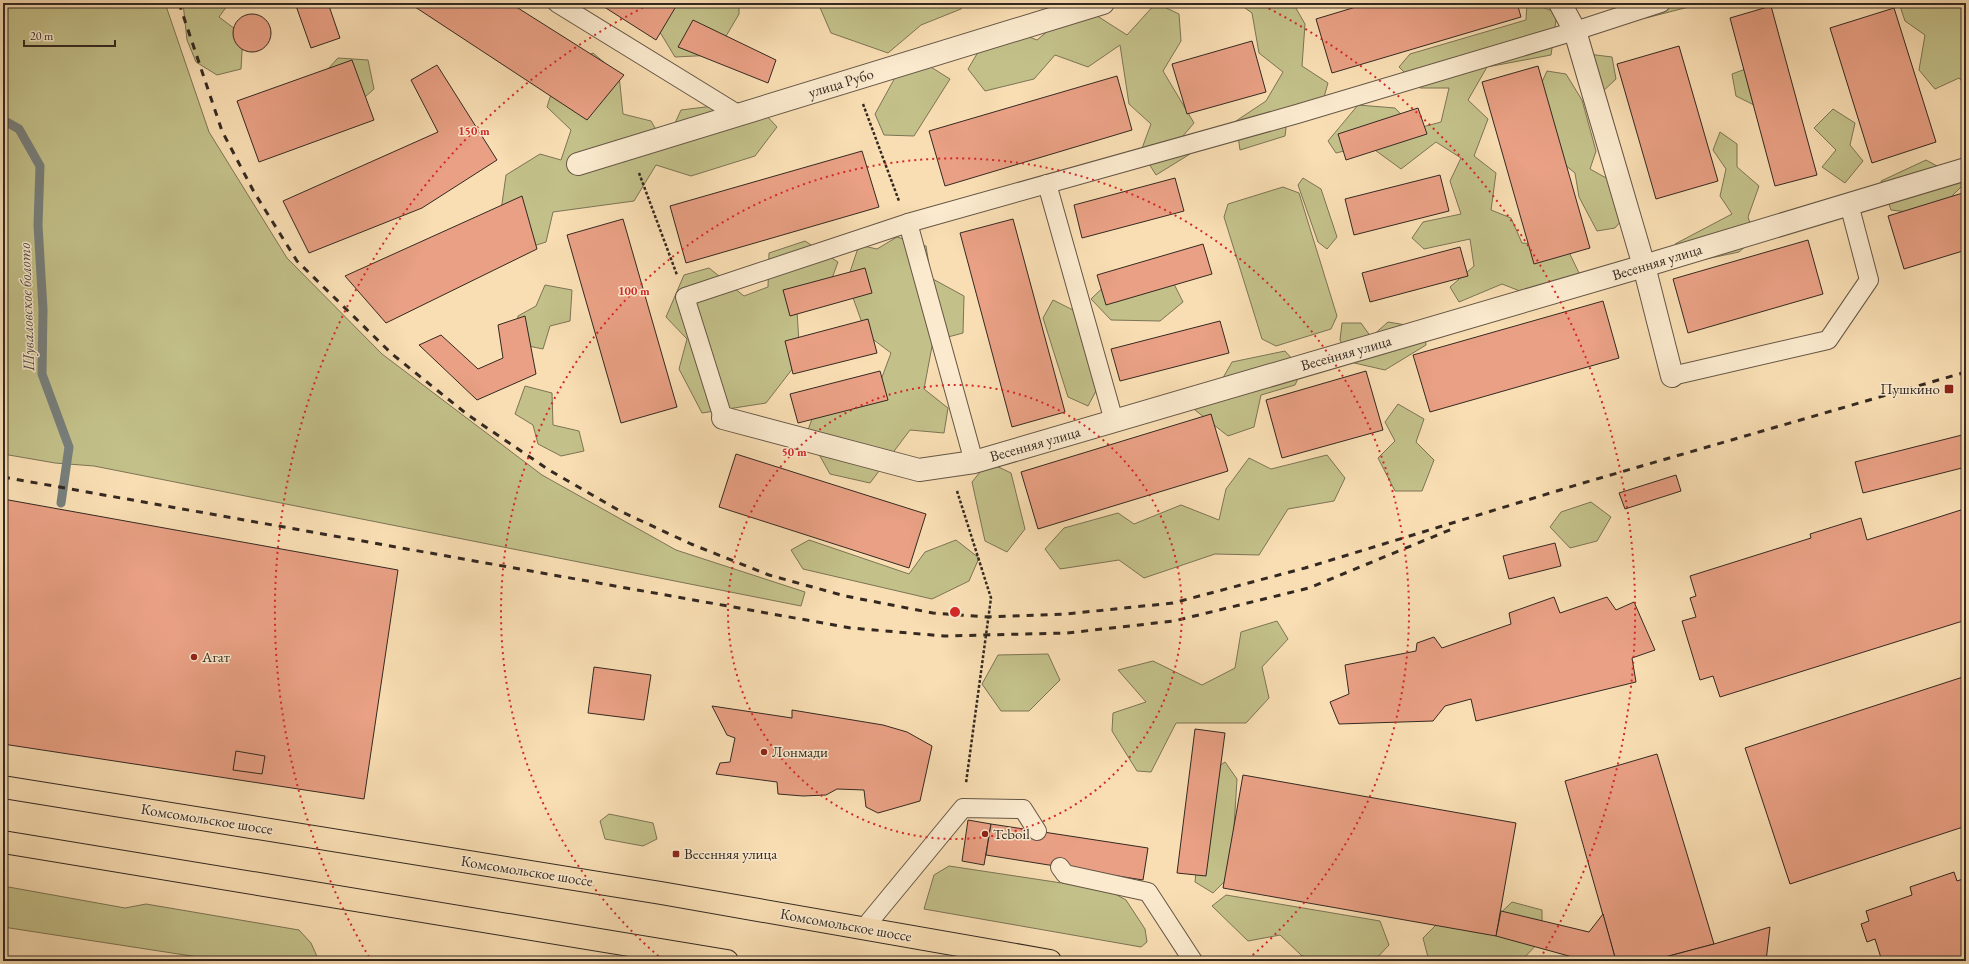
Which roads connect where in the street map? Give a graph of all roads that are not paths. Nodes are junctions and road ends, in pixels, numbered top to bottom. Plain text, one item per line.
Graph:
1 (557, 3) edge
2 (1103, 3) edge
3 (1560, 3) edge
4 (1661, 3) edge
5 (1575, 31) junction
6 (739, 115) junction
7 (578, 164) dead end
8 (1966, 169) edge
9 (1047, 184) junction
10 (1849, 204) junction
11 (908, 223) junction
12 (1644, 266) junction
13 (1672, 376) joint
14 (722, 418) joint
15 (1114, 421) junction
16 (974, 462) junction
17 (3, 787) edge
18 (1037, 831) dead end
19 (3, 842) edge
20 (1060, 867) dead end
21 (864, 928) junction
22 (727, 961) edge
23 (1050, 961) edge
24 (1193, 961) edge

1 - 6 lane
2 - 6 street, улица Рубо
3 - 5 street
4 - 5 lane
5 - 9 lane
5 - 12 street
6 - 7 street, улица Рубо
8 - 10 street, Весенняя улица
9 - 11 lane
9 - 15 lane
10 - 12 street, Весенняя улица
10 - 13 lane
11 - 14 lane
11 - 16 lane
12 - 13 street
12 - 15 street, Весенняя улица
14 - 16 street, Весенняя улица
15 - 16 street, Весенняя улица
17 - 21 main road, Комсомольское шоссе
18 - 21 lane
19 - 22 main road
20 - 24 lane
21 - 23 main road, Комсомольское шоссе

